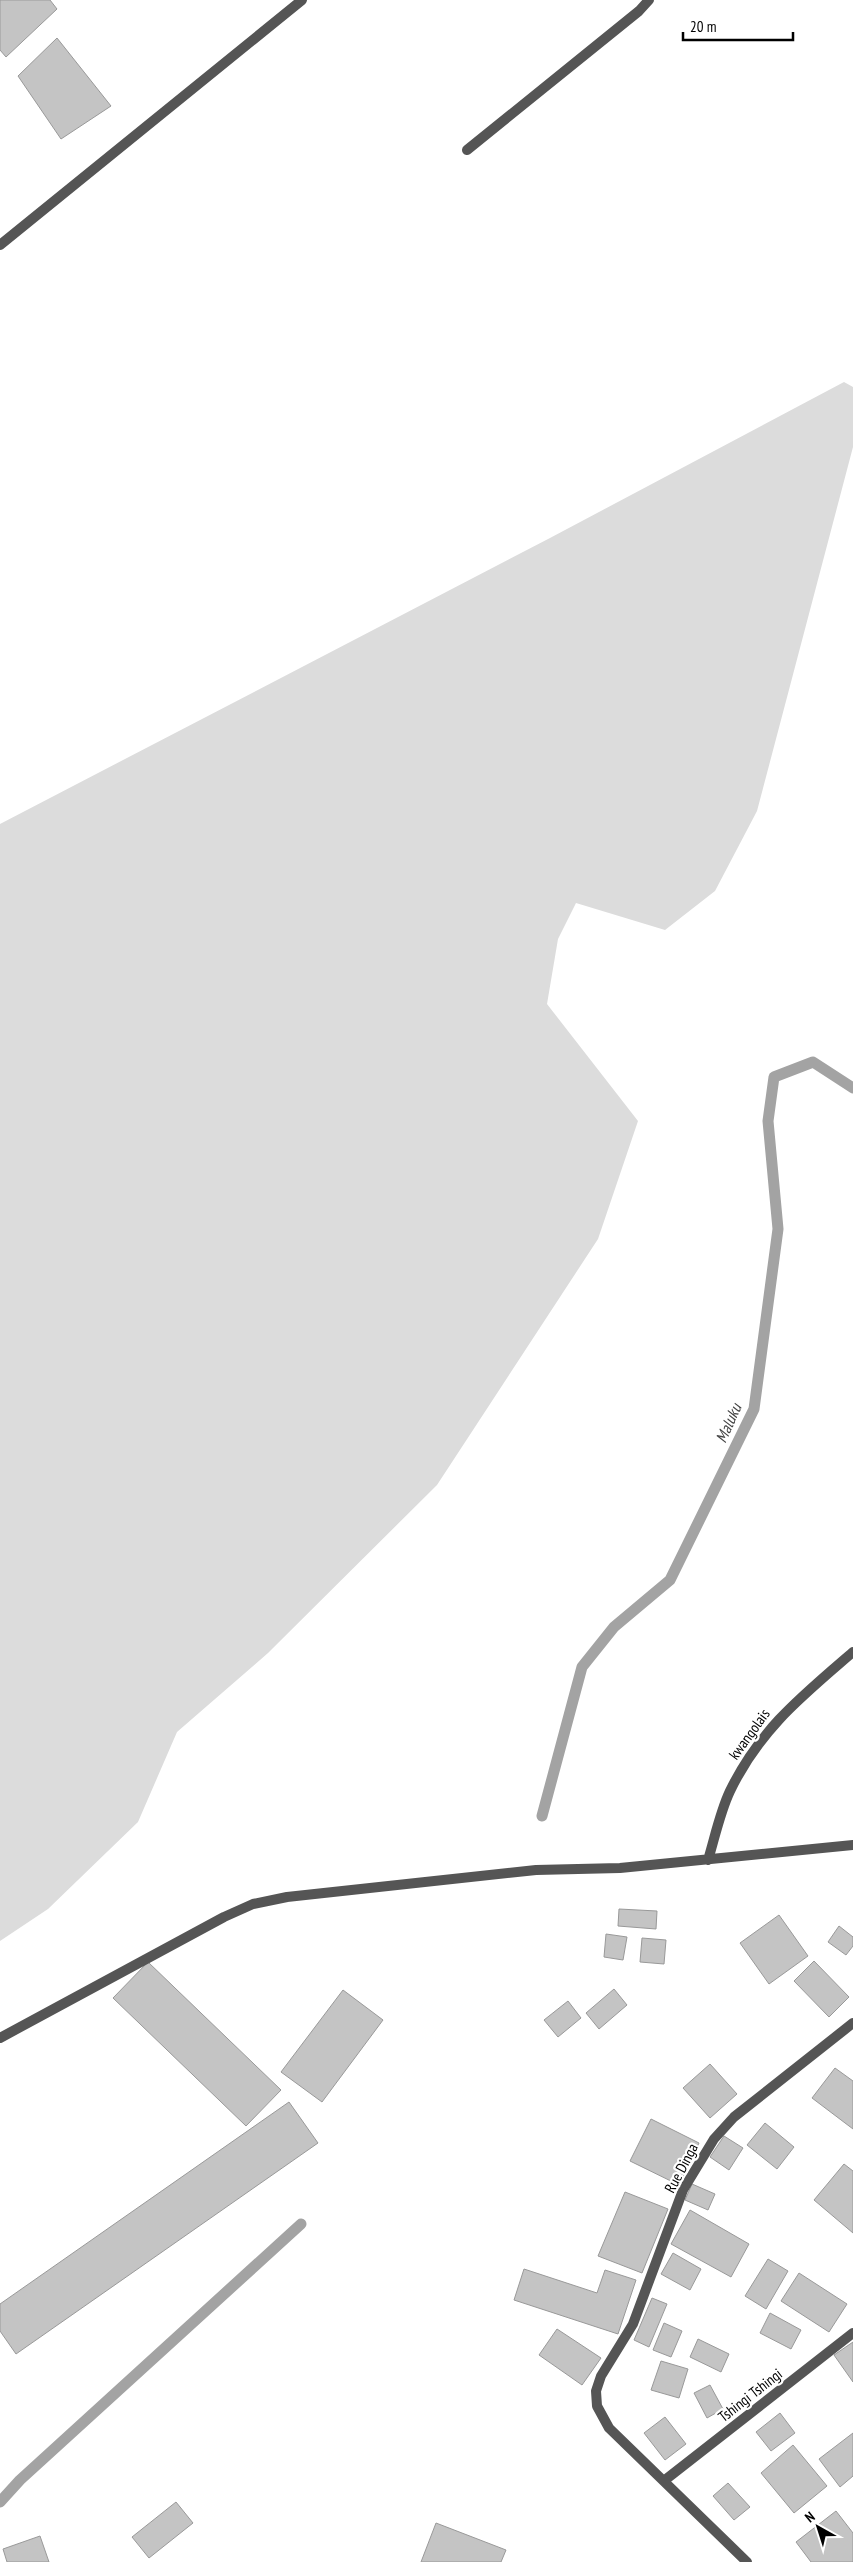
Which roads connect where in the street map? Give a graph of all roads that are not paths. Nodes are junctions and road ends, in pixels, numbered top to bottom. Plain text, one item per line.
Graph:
1 (302, 0) edge
2 (649, 0) edge
3 (466, 150) dead end
4 (0, 245) edge
5 (853, 1652) edge
6 (853, 1845) edge
7 (708, 1860) junction
8 (853, 2023) edge
9 (0, 2038) edge
10 (853, 2333) edge
11 (665, 2480) junction
12 (747, 2562) edge

1 - 4 street
2 - 3 street
5 - 7 street, kwangolais
6 - 7 street
7 - 9 street
8 - 11 street, Rue Dinga
10 - 11 street, Tshingi Tshingi
11 - 12 street

